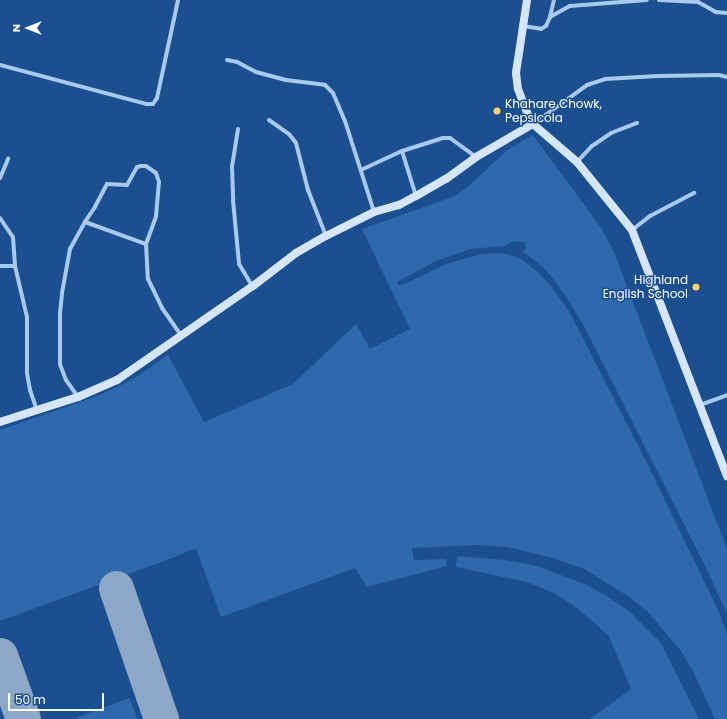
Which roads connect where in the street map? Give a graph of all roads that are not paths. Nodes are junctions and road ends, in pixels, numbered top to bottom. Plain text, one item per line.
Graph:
1 (178, 0) edge
2 (527, 0) edge
3 (554, 0) edge
4 (647, 0) edge
5 (659, 0) edge
6 (727, 13) edge
7 (550, 18) junction
8 (524, 26) junction
9 (227, 60) dead end
10 (0, 64) edge
11 (727, 77) edge
12 (269, 120) dead end
13 (637, 122) dead end
14 (533, 124) junction
15 (238, 129) dead end
16 (402, 151) junction
17 (476, 157) junction
18 (8, 159) dead end
19 (577, 162) junction
20 (361, 170) junction
21 (0, 178) edge
22 (694, 193) dead end
23 (416, 196) junction
24 (374, 212) junction
25 (1, 221) edge
26 (85, 222) junction
27 (632, 230) junction
28 (326, 236) junction
29 (146, 244) junction
30 (0, 266) edge
31 (15, 266) junction
32 (253, 286) junction
33 (181, 336) junction
34 (727, 395) edge
35 (78, 396) junction
36 (700, 406) junction
37 (37, 410) junction
38 (0, 422) edge
39 (727, 476) edge

1 - 10 street
2 - 8 main road
3 - 7 street
4 - 7 street
5 - 6 street
7 - 8 street
8 - 14 main road
9 - 20 street
11 - 14 street
12 - 28 street
13 - 19 street
14 - 17 main road
14 - 19 main road
15 - 32 street
16 - 17 street
16 - 20 street
16 - 23 street
17 - 23 main road
18 - 21 street
19 - 27 main road
20 - 24 street
22 - 27 street
23 - 24 main road
24 - 28 main road
25 - 31 street
26 - 29 street
26 - 29 street
26 - 35 street
27 - 36 main road
28 - 32 main road
29 - 33 street
30 - 31 street
31 - 37 street
32 - 33 main road
33 - 35 main road
34 - 36 street
35 - 37 main road
36 - 39 main road
37 - 38 main road

